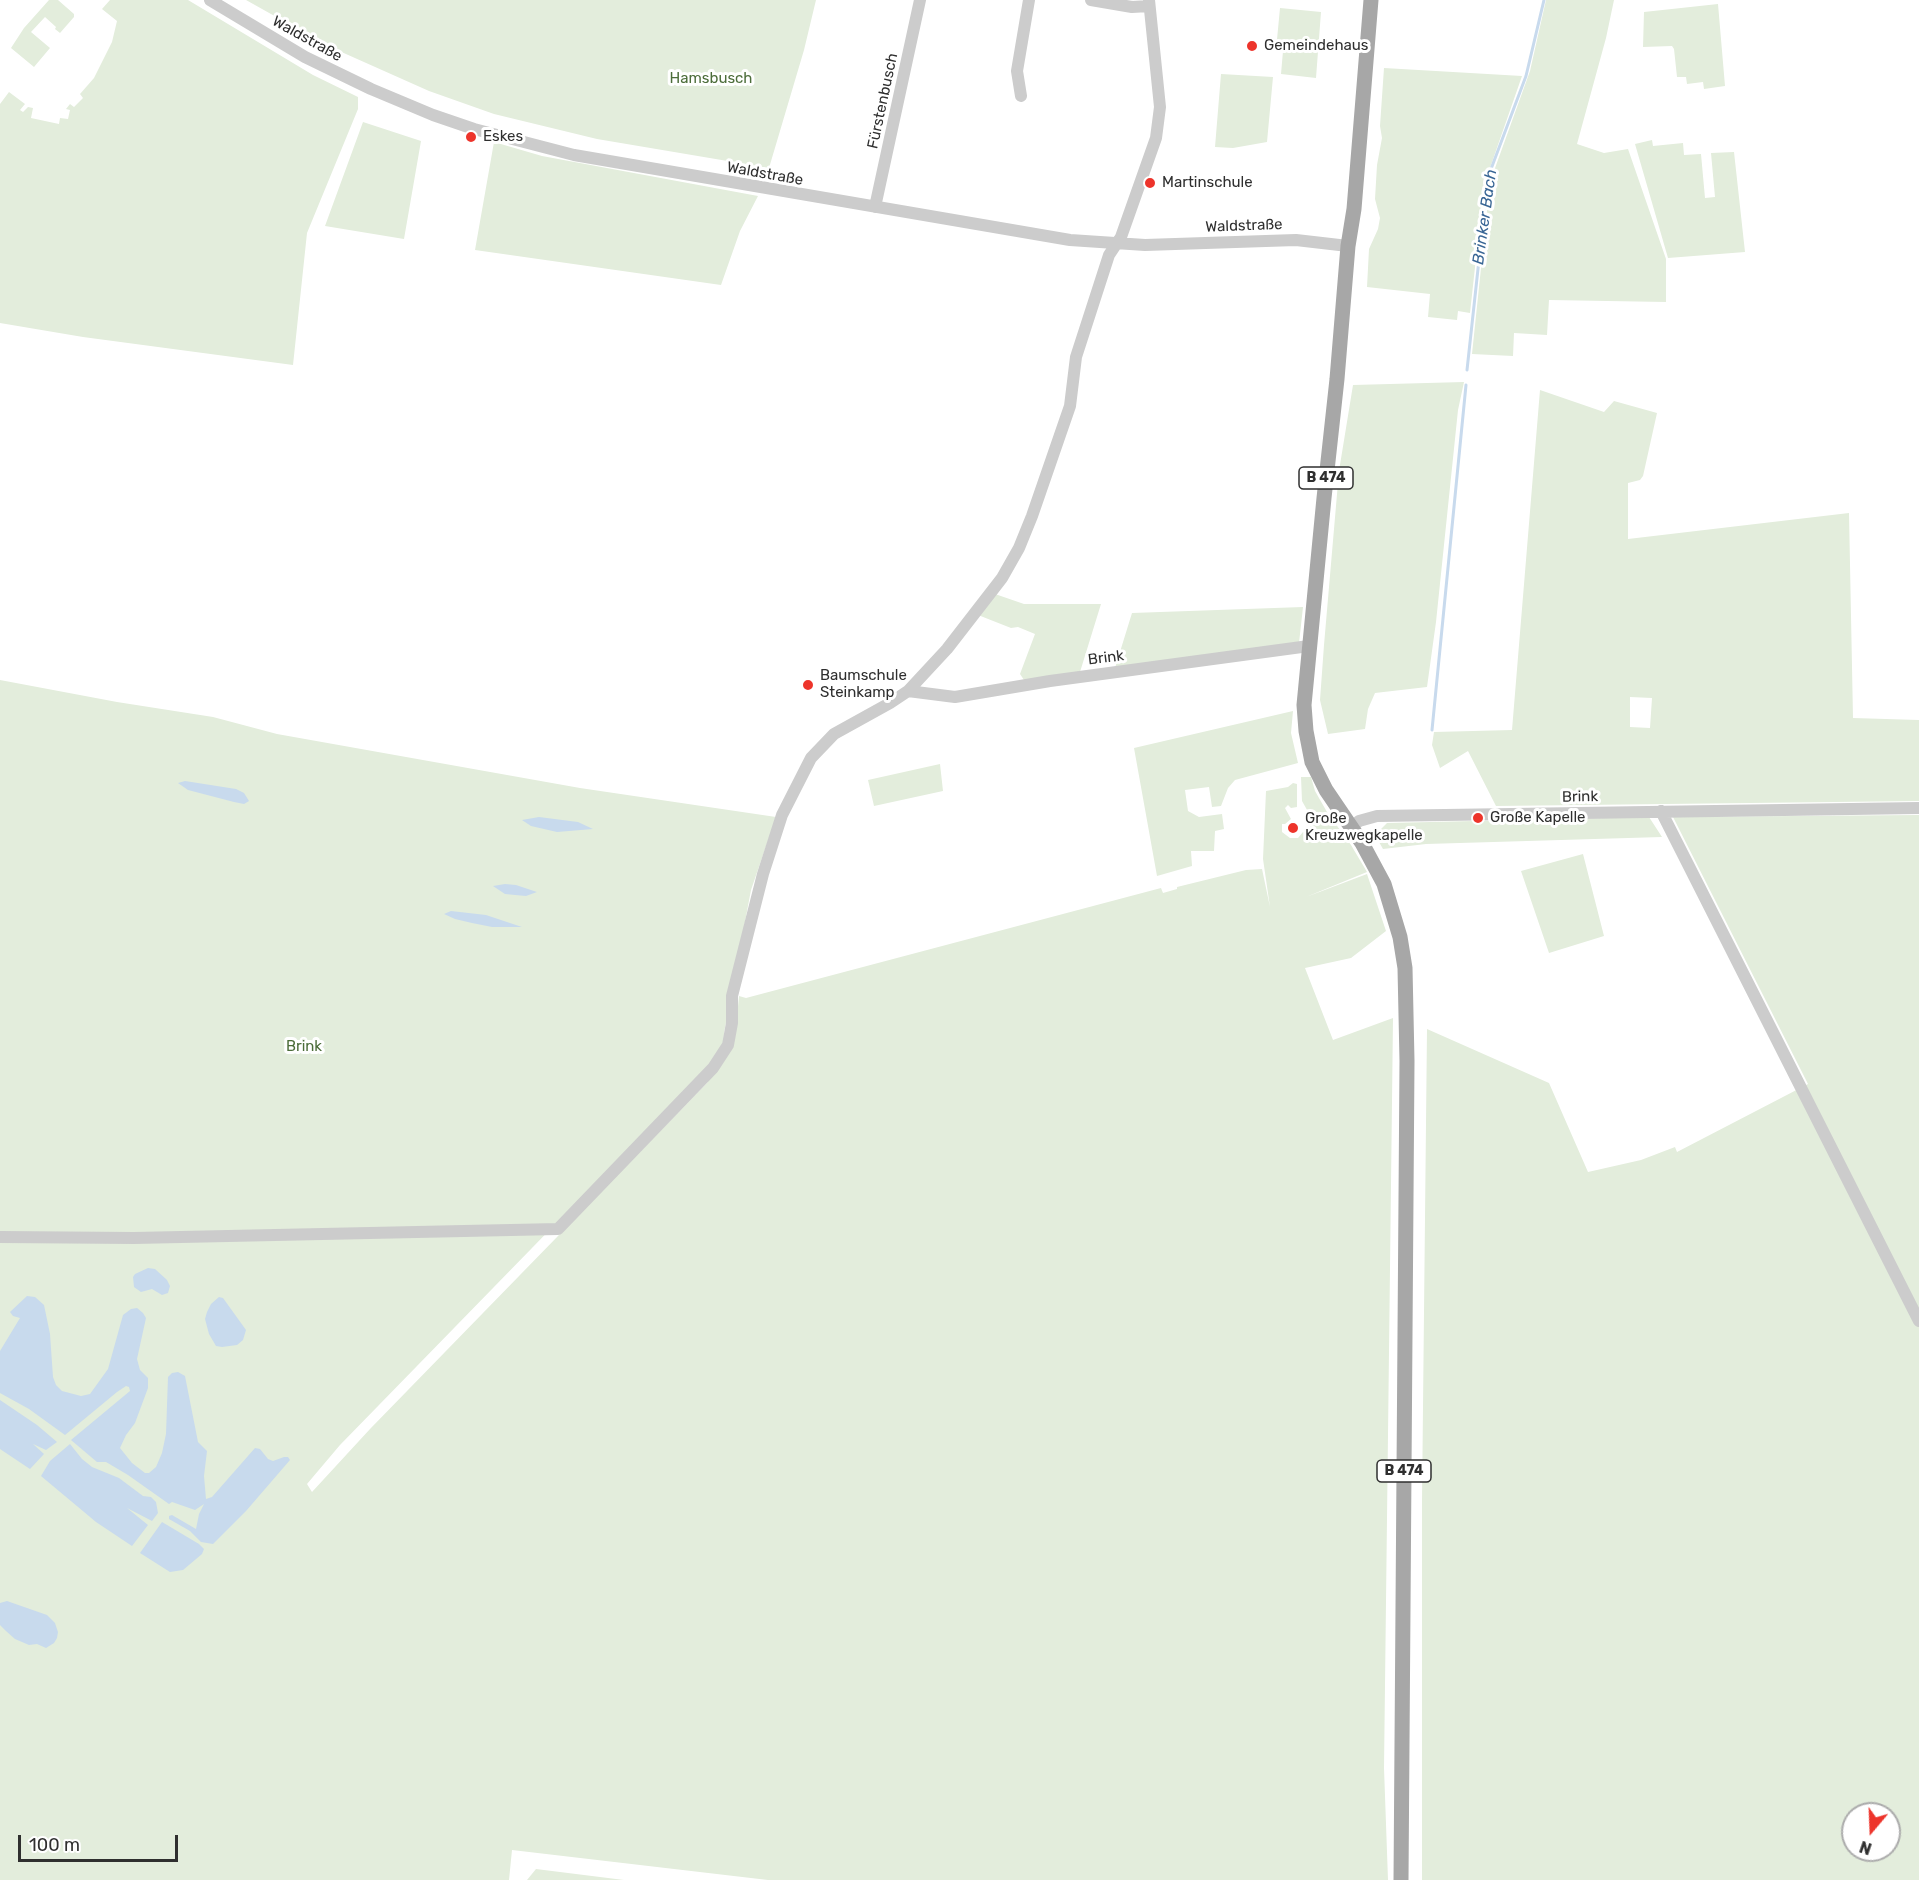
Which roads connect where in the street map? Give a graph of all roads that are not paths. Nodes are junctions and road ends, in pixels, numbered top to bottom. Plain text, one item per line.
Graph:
1 (210, 0) edge
2 (920, 0) edge
3 (1029, 0) edge
4 (1091, 0) edge
5 (1371, 0) edge
6 (1149, 3) edge
7 (1021, 96) dead end
8 (875, 207) junction
9 (1116, 244) junction
10 (1348, 246) junction
11 (1309, 646) junction
12 (908, 691) junction
13 (1919, 808) edge
14 (1660, 811) junction
15 (1351, 828) junction
16 (0, 1237) edge
17 (1919, 1322) edge
18 (1401, 1880) edge

1 - 8 street, Waldstraße
2 - 8 street, Fürstenbusch
3 - 7 street
4 - 6 street
5 - 10 main road, B 474
6 - 9 street
8 - 9 street, Waldstraße
9 - 10 street, Waldstraße
9 - 12 street
10 - 11 main road, B 474
11 - 12 street, Brink
11 - 15 main road, B 474
12 - 16 street
13 - 14 street, Brink
14 - 15 street, Brink
14 - 17 street
15 - 18 main road, B 474

